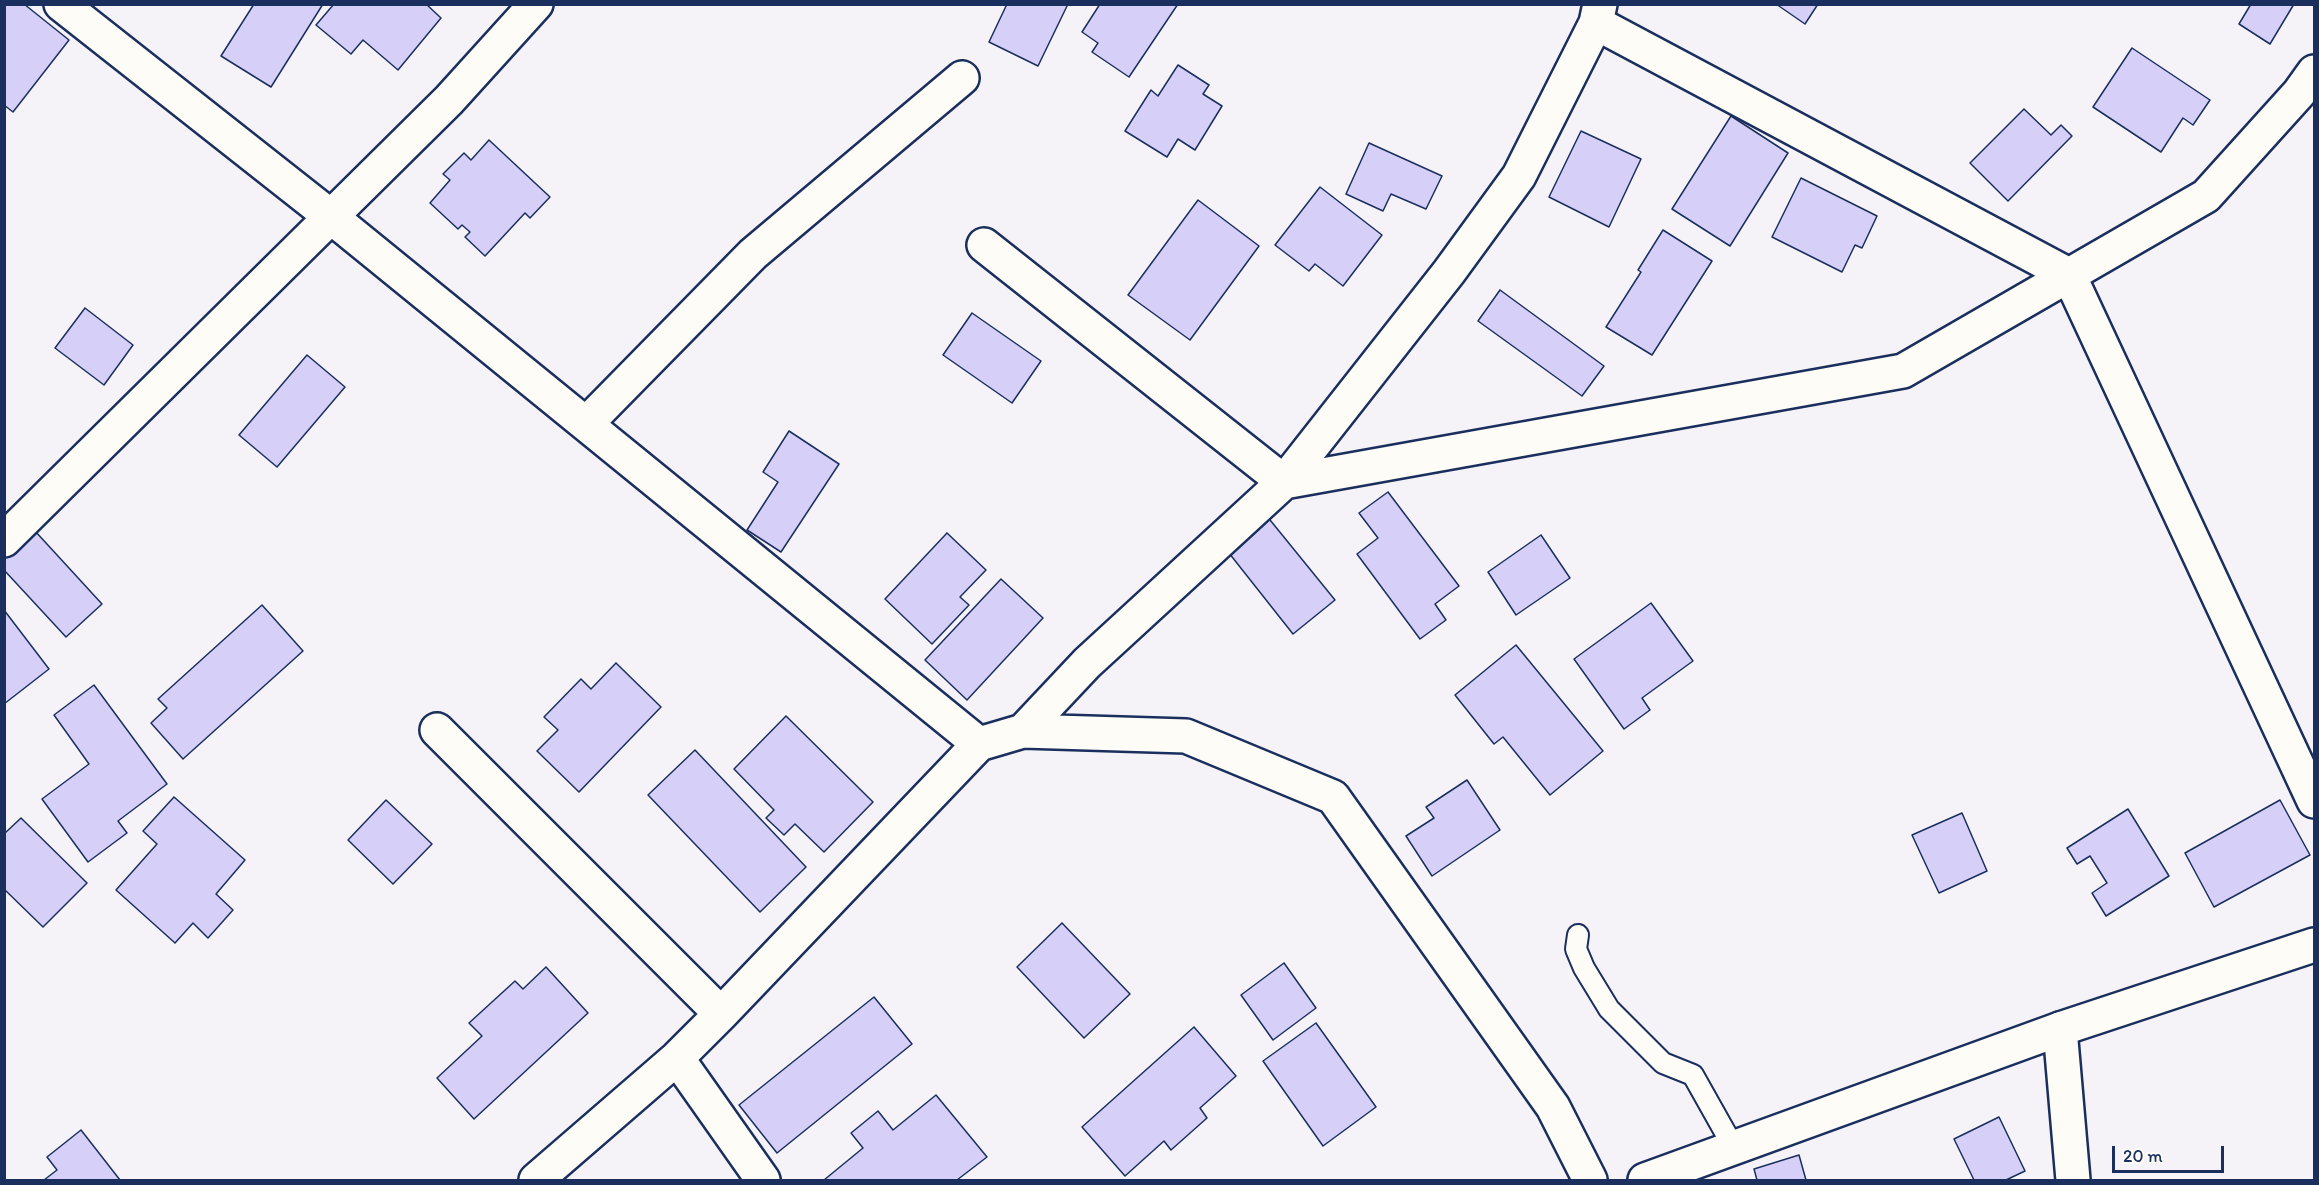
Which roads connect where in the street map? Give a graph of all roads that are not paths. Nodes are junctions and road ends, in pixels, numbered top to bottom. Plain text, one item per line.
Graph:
1 (61, 4) edge
2 (536, 4) edge
3 (1598, 14) edge
4 (2314, 72) edge
5 (962, 78) dead end
6 (330, 216) junction
7 (984, 245) dead end
8 (2069, 275) junction
9 (586, 424) junction
10 (1284, 482) junction
11 (4, 540) edge
12 (437, 730) dead end
13 (1023, 731) junction
14 (979, 744) junction
15 (2314, 801) edge
16 (1578, 934) dead end
17 (2314, 945) edge
18 (721, 1014) junction
19 (2060, 1029) junction
20 (676, 1058) junction
21 (1734, 1148) junction
22 (536, 1180) edge
23 (763, 1180) edge
24 (1590, 1180) edge
25 (1645, 1180) edge
26 (2073, 1180) edge

1 - 6 street
2 - 6 street
3 - 8 street
3 - 10 street
4 - 8 street
5 - 9 street
6 - 9 street
6 - 11 street
7 - 10 street
8 - 10 street
8 - 15 street
9 - 14 street
10 - 13 street
12 - 18 street
13 - 14 street
13 - 24 street
14 - 18 street
16 - 21 lane
17 - 19 street
18 - 20 street
19 - 21 street
19 - 26 street
20 - 22 street
20 - 23 street
21 - 25 street

